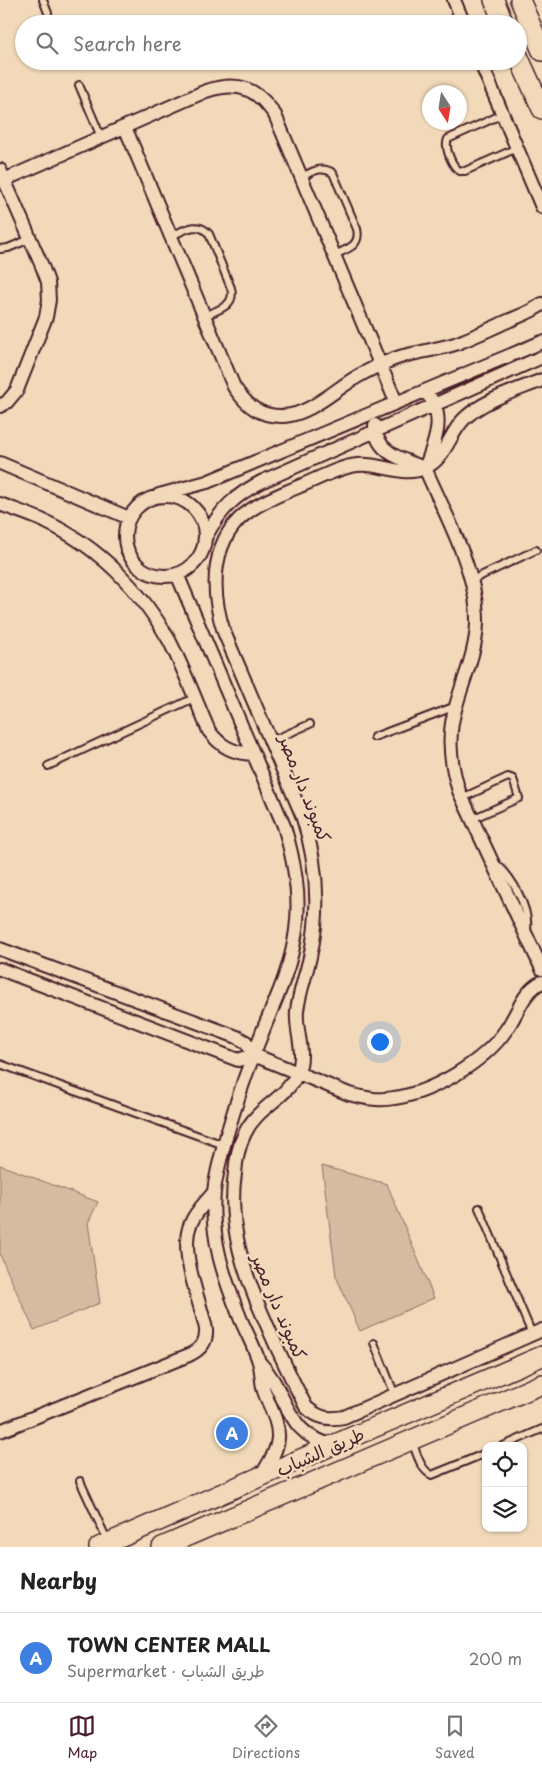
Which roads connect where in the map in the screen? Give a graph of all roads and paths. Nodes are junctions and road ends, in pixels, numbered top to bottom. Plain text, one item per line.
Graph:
1 (43, 0) edge
2 (454, 0) edge
3 (494, 0) edge
4 (525, 5) edge
5 (48, 13) dead end
6 (460, 15) edge
7 (500, 15) edge
8 (542, 51) edge
9 (484, 70) edge
10 (524, 70) edge
11 (79, 85) dead end
12 (542, 109) edge
13 (503, 114) junction
14 (125, 127) junction
15 (101, 137) junction
16 (517, 148) junction
17 (2, 175) edge
18 (301, 177) junction
19 (542, 207) edge
20 (171, 236) junction
21 (30, 239) junction
22 (0, 249) edge
23 (334, 255) junction
24 (542, 304) edge
25 (204, 316) junction
26 (542, 342) edge
27 (542, 357) edge
28 (380, 365) junction
29 (542, 380) edge
30 (424, 391) junction
31 (396, 402) junction
32 (436, 405) junction
33 (0, 406) edge
34 (377, 411) junction
35 (375, 432) junction
36 (0, 463) edge
37 (425, 468) junction
38 (159, 496) junction
39 (0, 504) edge
40 (129, 518) junction
41 (206, 536) junction
42 (536, 550) dead end
43 (177, 574) junction
44 (472, 580) junction
45 (194, 698) junction
46 (457, 706) junction
47 (310, 724) dead end
48 (374, 737) dead end
49 (271, 741) junction
50 (253, 754) junction
51 (48, 766) dead end
52 (462, 798) junction
53 (472, 819) junction
54 (0, 949) edge
55 (0, 969) edge
56 (542, 969) edge
57 (542, 982) edge
58 (254, 1055) junction
59 (0, 1064) edge
60 (298, 1072) junction
61 (224, 1145) junction
62 (214, 1192) junction
63 (479, 1208) dead end
64 (537, 1332) edge
65 (374, 1343) dead end
66 (542, 1356) edge
67 (260, 1363) junction
68 (542, 1384) edge
69 (396, 1394) junction
70 (542, 1429) edge
71 (0, 1431) edge
72 (411, 1440) junction
73 (512, 1442) edge
74 (333, 1445) junction
75 (482, 1455) edge
76 (260, 1478) junction
77 (80, 1481) dead end
78 (104, 1545) edge
79 (162, 1547) edge

1 - 5 lane
2 - 6 street
3 - 7 main road
4 - 8 main road
9 - 13 street
10 - 12 main road
11 - 15 lane
13 - 16 street
13 - 16 lane
14 - 15 street
14 - 18 street
14 - 20 street
15 - 17 street
16 - 19 street
17 - 21 street
18 - 23 street
18 - 23 lane
20 - 25 street
20 - 25 lane
21 - 22 lane
21 - 33 street
23 - 28 street
24 - 28 street
25 - 28 street
26 - 30 street
27 - 32 street
28 - 31 street
29 - 37 street
30 - 31 street
30 - 32 street
31 - 34 street
32 - 35 street
32 - 37 street
34 - 35 street
34 - 38 street
35 - 37 street
35 - 41 street
36 - 40 street
37 - 44 street
37 - 49 street, كمبوند دار مصر
38 - 40 street
38 - 41 street
39 - 45 street
40 - 43 street
41 - 43 street
42 - 44 lane
43 - 50 street
44 - 46 street
45 - 50 street
45 - 51 lane
46 - 48 lane
46 - 52 street
47 - 49 lane
49 - 60 street, كمبوند دار مصر
50 - 58 street
52 - 53 street
52 - 53 lane
53 - 56 street
54 - 58 street
55 - 58 street
57 - 60 street
58 - 60 street
58 - 61 street
59 - 61 lane
60 - 69 street, كمبوند دار مصر
61 - 62 street
62 - 67 street
62 - 71 street
63 - 64 lane
64 - 69 street, كمبوند دار مصر
65 - 69 lane
66 - 74 main road, طريق الشباب
67 - 74 street
67 - 76 street
68 - 72 main road, طريق الشباب
70 - 73 lane
72 - 75 lane
72 - 79 main road, طريق الشباب
74 - 76 main road, طريق الشباب
76 - 78 main road, طريق الشباب
77 - 78 lane

